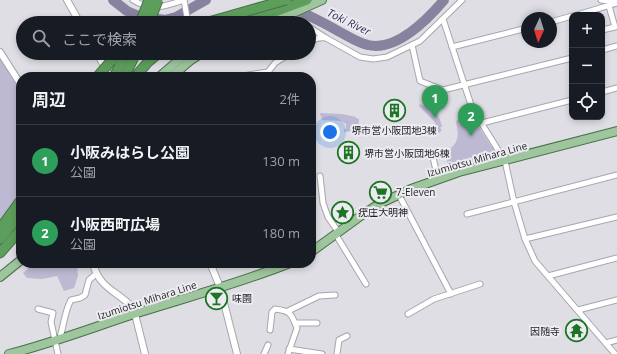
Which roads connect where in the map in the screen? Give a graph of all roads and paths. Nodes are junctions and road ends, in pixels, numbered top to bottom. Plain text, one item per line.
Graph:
1 (67, 0) edge
2 (133, 0) edge
3 (149, 0) edge
4 (158, 0) edge
5 (184, 0) edge
6 (286, 0) edge
7 (322, 0) edge
8 (462, 0) edge
9 (601, 0) edge
10 (265, 1) edge
11 (617, 3) edge
12 (308, 4) edge
13 (609, 6) junction
14 (588, 12) edge
15 (291, 14) junction
16 (76, 16) edge
17 (143, 16) edge
18 (152, 16) edge
19 (187, 16) edge
20 (230, 16) edge
21 (241, 16) edge
22 (262, 16) edge
23 (285, 16) edge
24 (293, 16) edge
25 (569, 17) edge
26 (443, 19) junction
27 (557, 20) edge
28 (605, 29) edge
29 (521, 30) edge
30 (316, 32) edge
31 (326, 38) junction
32 (316, 39) edge
33 (412, 45) junction
34 (617, 46) edge
35 (452, 47) junction
36 (605, 49) edge
37 (0, 52) edge
38 (569, 59) edge
39 (101, 60) edge
40 (112, 60) edge
41 (122, 60) edge
42 (125, 60) edge
43 (132, 60) edge
44 (150, 60) edge
45 (179, 60) edge
46 (191, 60) edge
47 (280, 60) edge
48 (106, 69) junction
49 (101, 72) edge
50 (108, 72) edge
51 (116, 72) edge
52 (126, 72) edge
53 (139, 72) edge
54 (165, 72) edge
55 (177, 72) edge
56 (268, 72) edge
57 (16, 77) edge
58 (465, 86) junction
59 (617, 88) edge
60 (605, 91) edge
61 (569, 101) edge
62 (482, 123) junction
63 (617, 131) edge
64 (432, 153) dead end
65 (505, 161) junction
66 (617, 175) edge
67 (320, 176) dead end
68 (438, 179) junction
69 (399, 195) junction
70 (514, 202) junction
71 (16, 207) edge
72 (467, 214) dead end
73 (617, 216) edge
74 (16, 220) edge
75 (0, 229) edge
76 (16, 234) edge
77 (338, 234) junction
78 (16, 236) edge
79 (0, 238) edge
80 (525, 240) junction
81 (2, 249) edge
82 (316, 249) edge
83 (617, 258) edge
84 (16, 264) edge
85 (94, 268) edge
86 (212, 268) edge
87 (278, 268) edge
88 (96, 274) junction
89 (548, 276) junction
90 (0, 277) edge
91 (366, 284) dead end
92 (480, 284) dead end
93 (220, 287) junction
94 (451, 294) junction
95 (335, 295) dead end
96 (617, 300) edge
97 (38, 309) dead end
98 (578, 310) junction
99 (288, 311) junction
100 (135, 314) junction
101 (408, 314) dead end
102 (295, 323) junction
103 (317, 323) dead end
104 (270, 330) dead end
105 (347, 336) dead end
106 (57, 340) junction
107 (617, 340) edge
108 (606, 343) junction
109 (268, 345) dead end
110 (288, 352) edge
111 (9, 354) edge
112 (58, 354) edge
113 (145, 354) edge
114 (237, 354) edge
115 (264, 354) edge
116 (322, 354) edge
117 (337, 354) edge
118 (615, 354) edge

1 - 16 street
2 - 5 street
3 - 17 highway, bridge
4 - 18 highway, bridge
5 - 19 street
6 - 20 highway, bridge
7 - 12 main road
8 - 26 street
9 - 11 street
10 - 21 main road
11 - 13 street
12 - 15 main road
12 - 22 highway
13 - 14 street
13 - 28 street
15 - 23 main road
15 - 24 street
25 - 27 street
26 - 33 street
26 - 35 street
29 - 35 street
30 - 31 street
31 - 32 street
31 - 33 street
33 - 58 street
34 - 36 street
35 - 58 street
37 - 57 street
38 - 58 street
39 - 48 street
40 - 49 highway, bridge
41 - 51 highway, bridge
42 - 48 street
43 - 52 highway, bridge
44 - 53 highway
45 - 54 main road
46 - 55 main road
47 - 56 street
48 - 50 street
58 - 62 street
59 - 60 street
61 - 62 street
62 - 65 street
63 - 65 main road, Izumiotsu Mihara Line
64 - 68 street
65 - 68 main road, Izumiotsu Mihara Line
65 - 70 street
66 - 70 street
67 - 77 street
68 - 69 main road, Izumiotsu Mihara Line
69 - 77 main road, Izumiotsu Mihara Line
69 - 94 street
70 - 72 street
70 - 80 street
71 - 75 highway
73 - 80 street
74 - 79 highway
76 - 81 highway
77 - 82 main road, Izumiotsu Mihara Line
77 - 91 street
78 - 81 highway
80 - 89 street
83 - 89 street
84 - 90 main road
85 - 88 street
86 - 93 street
87 - 93 main road, Izumiotsu Mihara Line
88 - 100 street
88 - 106 street
89 - 98 street
92 - 94 street
93 - 100 main road, Izumiotsu Mihara Line
93 - 114 street
94 - 101 street
95 - 99 street
96 - 98 street
97 - 106 street
98 - 108 street
99 - 102 street
99 - 104 street
100 - 106 main road, Izumiotsu Mihara Line
100 - 113 street
102 - 103 street
102 - 110 street
105 - 117 street
106 - 111 main road, Izumiotsu Mihara Line
106 - 112 street
107 - 108 street
108 - 118 street
109 - 115 street
110 - 116 street

